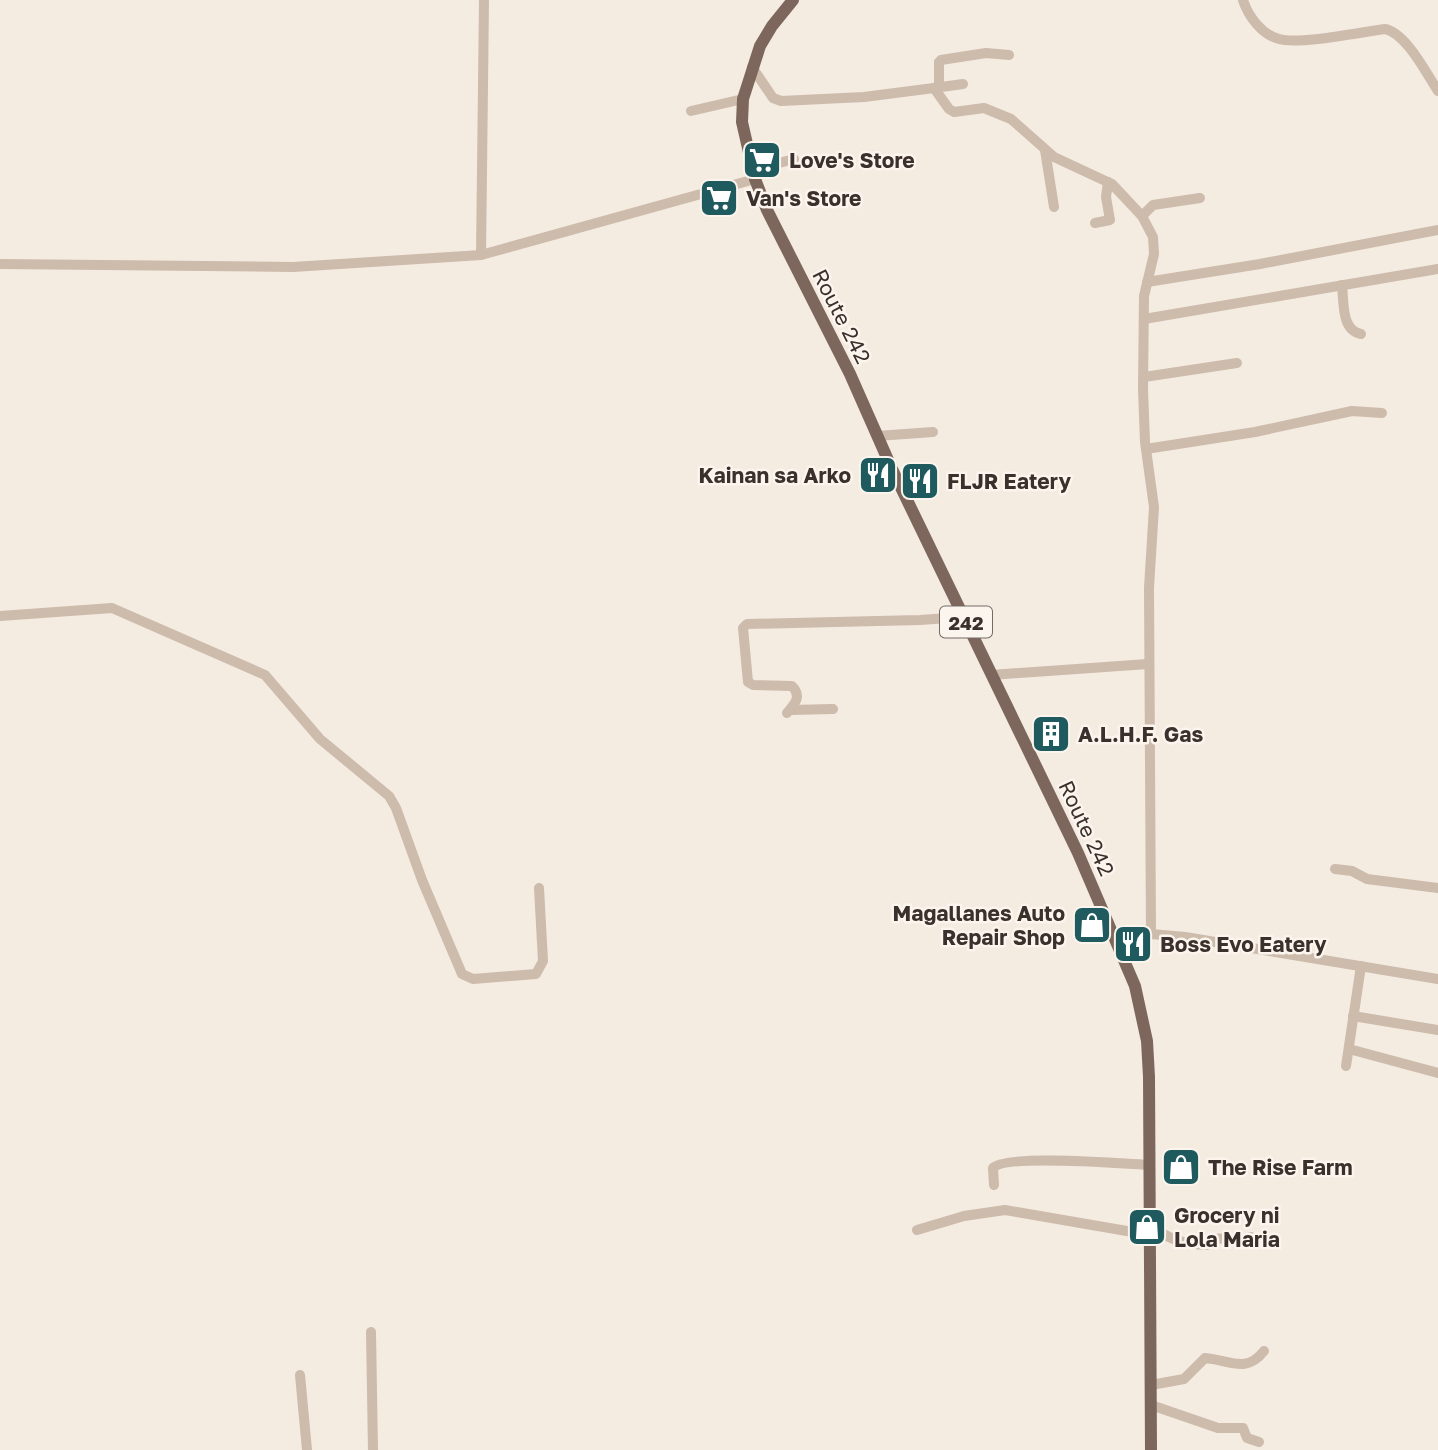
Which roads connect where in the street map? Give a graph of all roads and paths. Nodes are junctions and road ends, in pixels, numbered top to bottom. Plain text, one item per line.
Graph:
1 (484, 0) edge
2 (793, 0) edge
3 (1243, 0) edge
4 (1009, 55) dead end
5 (752, 67) junction
6 (963, 84) dead end
7 (936, 87) junction
8 (1438, 90) edge
9 (743, 99) junction
10 (691, 111) dead end
11 (1045, 150) junction
12 (794, 159) dead end
13 (754, 174) junction
14 (1108, 182) junction
15 (1200, 198) dead end
16 (1054, 207) dead end
17 (1142, 216) junction
18 (1095, 223) dead end
19 (1438, 230) edge
20 (481, 255) junction
21 (0, 264) edge
22 (1438, 269) edge
23 (1147, 282) junction
24 (1342, 285) junction
25 (1144, 319) junction
26 (1361, 334) dead end
27 (1237, 363) dead end
28 (1143, 377) junction
29 (1382, 413) dead end
30 (933, 432) dead end
31 (877, 436) junction
32 (1146, 449) junction
33 (0, 616) edge
34 (963, 617) junction
35 (1148, 664) junction
36 (991, 675) junction
37 (833, 709) dead end
38 (1335, 869) dead end
39 (539, 888) dead end
40 (1438, 888) edge
41 (1151, 934) junction
42 (1116, 941) junction
43 (1361, 966) junction
44 (1438, 979) edge
45 (1353, 1016) junction
46 (1438, 1030) edge
47 (1349, 1049) junction
48 (1346, 1066) dead end
49 (1438, 1073) edge
50 (1150, 1165) junction
51 (994, 1185) dead end
52 (917, 1230) dead end
53 (1150, 1230) junction
54 (1251, 1237) dead end
55 (371, 1332) dead end
56 (1264, 1351) dead end
57 (300, 1375) dead end
58 (1151, 1382) junction
59 (1151, 1405) junction
60 (1259, 1442) dead end
61 (307, 1450) edge
62 (373, 1450) edge
63 (1152, 1450) edge

1 - 20 street
2 - 5 main road, Route 242 / 242
3 - 8 street
4 - 7 street
5 - 7 street
5 - 9 main road, Route 242 / 242
6 - 7 street
7 - 11 street
9 - 10 street
9 - 13 main road, Route 242 / 242
11 - 14 street
11 - 16 street
12 - 13 street
13 - 20 street
13 - 31 main road, Route 242 / 242
14 - 17 street
14 - 18 street
15 - 17 street
17 - 23 street
19 - 23 street
20 - 21 street
22 - 24 street
23 - 25 street
24 - 25 street
24 - 26 street
25 - 28 street
27 - 28 street
28 - 32 street
29 - 32 street
30 - 31 street
31 - 34 main road, Route 242 / 242
32 - 35 street
33 - 39 street
34 - 36 main road, Route 242 / 242
34 - 37 street
35 - 36 street
35 - 41 street
36 - 42 main road, Route 242 / 242
38 - 40 street
41 - 42 street
41 - 43 street
42 - 50 main road, Route 242 / 242
43 - 44 street
43 - 45 street
45 - 46 street
45 - 47 street
47 - 48 street
47 - 49 street
50 - 51 street
50 - 53 main road, Route 242 / 242
52 - 53 street
53 - 54 street
53 - 58 main road, Route 242 / 242
55 - 62 street
56 - 58 street
57 - 61 street
58 - 59 main road, Route 242 / 242
59 - 60 street
59 - 63 main road, Route 242 / 242

